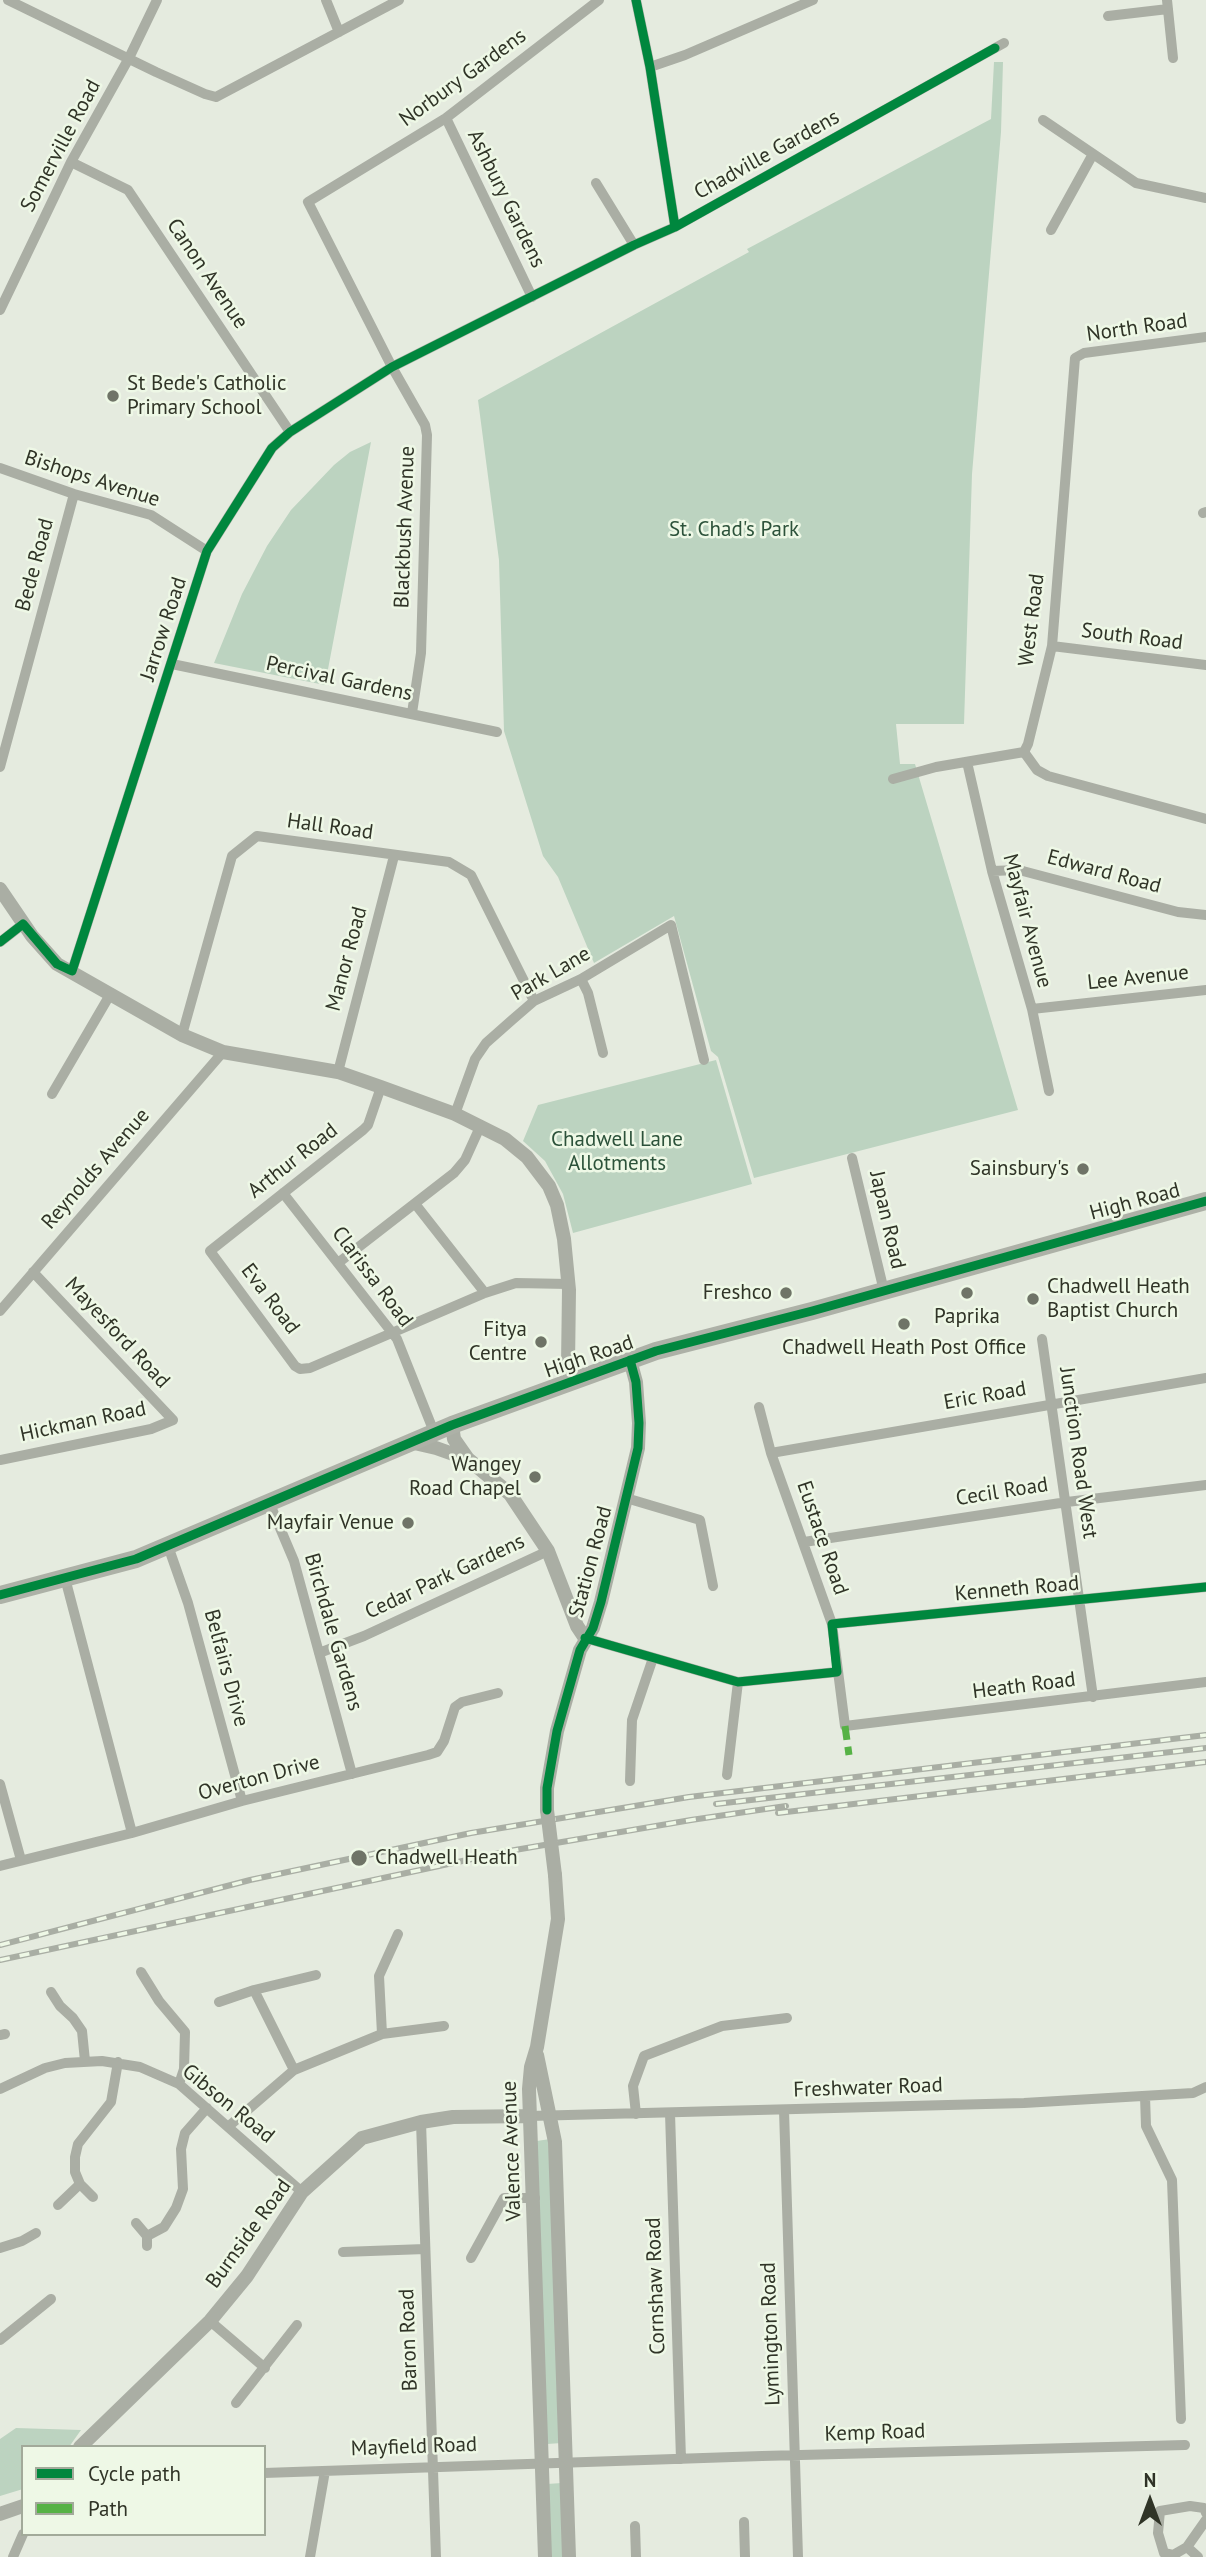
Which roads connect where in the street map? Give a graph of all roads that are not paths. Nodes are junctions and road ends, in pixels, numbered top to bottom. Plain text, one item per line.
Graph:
1 (7, 0) edge
2 (157, 0) edge
3 (326, 0) edge
4 (399, 0) edge
5 (599, 0) edge
6 (636, 0) edge
7 (813, 0) edge
8 (1167, 4) edge
9 (0, 12) edge
10 (1108, 16) dead end
11 (339, 32) junction
12 (1004, 43) dead end
13 (130, 58) junction
14 (1173, 58) dead end
15 (650, 67) junction
16 (446, 118) junction
17 (1043, 120) dead end
18 (1093, 154) junction
19 (71, 162) junction
20 (596, 183) dead end
21 (1206, 198) edge
22 (308, 202) joint
23 (675, 227) junction
24 (1051, 230) dead end
25 (634, 245) junction
26 (531, 297) junction
27 (0, 310) edge
28 (1206, 337) edge
29 (1075, 358) joint
30 (392, 367) junction
31 (290, 432) junction
32 (0, 468) edge
33 (74, 494) junction
34 (207, 551) junction
35 (1052, 646) junction
36 (172, 664) junction
37 (1206, 665) edge
38 (412, 713) junction
39 (497, 732) dead end
40 (1024, 752) junction
41 (967, 762) junction
42 (0, 767) edge
43 (893, 779) dead end
44 (1206, 819) edge
45 (394, 856) junction
46 (992, 870) junction
47 (0, 889) edge
48 (1206, 915) edge
49 (23, 924) junction
50 (0, 942) edge
51 (72, 971) junction
52 (581, 979) junction
53 (1206, 990) edge
54 (110, 993) junction
55 (534, 1001) junction
56 (1032, 1009) junction
57 (182, 1035) junction
58 (223, 1052) junction
59 (603, 1053) dead end
60 (704, 1060) dead end
61 (338, 1072) junction
62 (381, 1087) junction
63 (1049, 1091) dead end
64 (52, 1094) dead end
65 (455, 1114) junction
66 (480, 1127) junction
67 (852, 1158) dead end
68 (283, 1193) junction
69 (1206, 1201) edge
70 (416, 1205) junction
71 (210, 1251) joint
72 (338, 1263) junction
73 (33, 1272) junction
74 (568, 1284) junction
75 (884, 1291) junction
76 (485, 1293) junction
77 (0, 1311) edge
78 (393, 1334) junction
79 (1042, 1339) dead end
80 (630, 1360) junction
81 (1206, 1378) edge
82 (572, 1381) junction
83 (1052, 1403) junction
84 (759, 1406) dead end
85 (173, 1420) joint
86 (452, 1425) junction
87 (434, 1432) junction
88 (410, 1442) junction
89 (771, 1453) junction
90 (0, 1460) edge
91 (468, 1460) junction
92 (1206, 1485) edge
93 (626, 1498) junction
94 (269, 1502) junction
95 (1067, 1502) junction
96 (804, 1542) junction
97 (168, 1546) junction
98 (548, 1551) junction
99 (65, 1578) junction
100 (713, 1586) dead end
101 (1206, 1587) edge
102 (0, 1595) edge
103 (1080, 1601) junction
104 (571, 1609) junction
105 (597, 1613) junction
106 (832, 1624) junction
107 (585, 1638) junction
108 (319, 1653) junction
109 (653, 1658) junction
110 (837, 1672) junction
111 (738, 1682) junction
112 (1206, 1682) edge
113 (498, 1693) dead end
114 (1093, 1697) junction
115 (845, 1726) joint
116 (352, 1774) junction
117 (727, 1775) dead end
118 (630, 1781) dead end
119 (0, 1784) edge
120 (242, 1801) junction
121 (132, 1833) junction
122 (21, 1860) junction
123 (0, 1866) edge
124 (398, 1934) dead end
125 (141, 1972) dead end
126 (316, 1975) dead end
127 (254, 1990) junction
128 (51, 1992) dead end
129 (219, 2003) dead end
130 (787, 2018) dead end
131 (444, 2026) dead end
132 (382, 2035) junction
133 (537, 2047) junction
134 (85, 2061) junction
135 (118, 2062) junction
136 (294, 2070) junction
137 (179, 2084) junction
138 (1206, 2087) edge
139 (0, 2089) edge
140 (1145, 2096) junction
141 (207, 2108) junction
142 (784, 2110) junction
143 (670, 2113) junction
144 (636, 2114) junction
145 (530, 2116) junction
146 (551, 2116) junction
147 (421, 2122) junction
148 (229, 2126) junction
149 (80, 2184) junction
150 (302, 2192) junction
151 (93, 2197) dead end
152 (535, 2198) junction
153 (58, 2205) dead end
154 (136, 2223) dead end
155 (36, 2233) dead end
156 (0, 2248) edge
157 (425, 2249) junction
158 (343, 2252) dead end
159 (471, 2258) dead end
160 (51, 2299) dead end
161 (210, 2322) junction
162 (297, 2325) dead end
163 (0, 2340) edge
164 (265, 2368) junction
165 (236, 2403) dead end
166 (1181, 2419) dead end
167 (82, 2445) edge
168 (1185, 2445) dead end
169 (795, 2455) junction
170 (681, 2459) junction
171 (566, 2462) junction
172 (542, 2463) junction
173 (433, 2467) junction
174 (325, 2471) junction
175 (266, 2473) edge
176 (21, 2507) edge
177 (1206, 2512) edge
178 (0, 2514) edge
179 (1206, 2520) edge
180 (744, 2522) dead end
181 (635, 2526) dead end
182 (22, 2536) edge
183 (1187, 2547) junction
184 (13, 2557) edge
185 (310, 2557) edge
186 (436, 2557) edge
187 (545, 2557) edge
188 (569, 2557) edge
189 (636, 2557) edge
190 (745, 2557) edge
191 (798, 2557) edge
192 (1198, 2557) edge

1 - 9 street
1 - 13 street
2 - 13 street, Somerville Road
3 - 11 street
4 - 11 street
5 - 16 street, Norbury Gardens
6 - 15 street
7 - 15 street
8 - 10 street
8 - 14 street
11 - 13 street
12 - 23 street, Chadville Gardens
13 - 19 street, Somerville Road
15 - 23 street
16 - 22 street, Norbury Gardens
16 - 26 street, Ashbury Gardens
17 - 18 street
18 - 21 street
18 - 24 street
19 - 27 street, Somerville Road
19 - 31 street, Canon Avenue
20 - 25 street
22 - 30 street, Blackbush Avenue
23 - 25 street, Chadville Gardens
25 - 26 street, Chadville Gardens
26 - 30 street, Chadville Gardens
28 - 29 street, North Road
29 - 35 street, West Road
30 - 31 street, Jarrow Road
30 - 38 street, Blackbush Avenue
31 - 34 street, Jarrow Road
32 - 33 street, Bishops Avenue
33 - 34 street, Bishops Avenue
33 - 42 street, Bede Road
34 - 36 street, Jarrow Road
35 - 37 street, South Road
35 - 40 street, West Road
36 - 38 street, Percival Gardens
36 - 51 street, Jarrow Road
38 - 39 street, Percival Gardens
40 - 41 street
40 - 44 street
41 - 43 street
41 - 46 street, Mayfair Avenue
45 - 55 street, Hall Road
45 - 57 street, Hall Road
45 - 61 street, Manor Road
46 - 48 street, Edward Road
46 - 56 street, Mayfair Avenue
47 - 49 street
49 - 50 street
49 - 51 street
51 - 54 street
52 - 55 street, Park Lane
52 - 59 street
52 - 60 street, Park Lane
53 - 56 street, Lee Avenue
54 - 57 street
54 - 64 street
55 - 65 street, Park Lane
56 - 63 street, Mayfair Avenue
57 - 58 street
58 - 61 street
58 - 73 street, Reynolds Avenue
61 - 62 street
62 - 65 street
62 - 68 street, Arthur Road
65 - 66 street
66 - 70 street
66 - 74 street
67 - 75 street, Japan Road
68 - 71 street, Arthur Road
68 - 72 street, Clarissa Road
69 - 75 main road, High Road
70 - 72 street
70 - 76 street
71 - 78 street, Eva Road
72 - 78 street, Clarissa Road
73 - 77 street, Reynolds Avenue
73 - 85 street, Mayesford Road
74 - 76 street
74 - 82 street
75 - 80 main road, High Road
76 - 78 street
78 - 87 street, Clarissa Road
79 - 83 street, Junction Road West
80 - 82 main road, High Road
80 - 93 street, Station Road
81 - 83 street, Eric Road
82 - 86 main road, High Road
83 - 89 street, Eric Road
83 - 95 street, Junction Road West
84 - 89 street, Eustace Road
85 - 90 street, Hickman Road
86 - 87 main road, High Road
86 - 91 street
87 - 88 main road, High Road
88 - 91 street
88 - 94 main road, High Road
89 - 96 street, Eustace Road
91 - 98 street
92 - 95 street, Cecil Road
93 - 100 street
93 - 105 street, Station Road
94 - 97 main road, High Road
94 - 108 street, Birchdale Gardens
95 - 96 street, Cecil Road
95 - 103 street, Junction Road West
96 - 106 street, Eustace Road
97 - 99 main road, High Road
97 - 120 street, Belfairs Drive
98 - 104 street
98 - 108 street, Cedar Park Gardens
99 - 102 main road, High Road
99 - 121 street
101 - 103 street, Kenneth Road
103 - 106 street, Kenneth Road
103 - 114 street, Junction Road West
104 - 105 street
104 - 107 street
105 - 107 street, Station Road
106 - 110 street, Eustace Road
107 - 109 street
107 - 133 street, Station Road, bridge
108 - 116 street, Birchdale Gardens
109 - 111 street
109 - 118 street
110 - 111 street
110 - 115 street, Eustace Road
111 - 117 street
112 - 114 street, Heath Road
113 - 116 street, Overton Drive
114 - 115 street, Heath Road
116 - 120 street, Overton Drive
119 - 122 street
120 - 121 street, Overton Drive
121 - 122 street, Overton Drive
122 - 123 street, Overton Drive
124 - 132 street
125 - 137 street
126 - 127 street
127 - 129 street
127 - 136 street
128 - 134 street
130 - 144 street
131 - 132 street
132 - 136 street
133 - 145 street, Valence Avenue
133 - 146 street, Valence Avenue
134 - 135 street, Gibson Road
134 - 139 street, Gibson Road
135 - 137 street, Gibson Road
135 - 149 street
136 - 148 street
137 - 141 street, Gibson Road
138 - 140 street, Freshwater Road
140 - 142 street, Freshwater Road
140 - 166 street
141 - 148 street, Gibson Road
141 - 154 street
142 - 143 street, Freshwater Road
142 - 169 street, Lymington Road
143 - 144 street, Freshwater Road
143 - 170 street, Cornshaw Road
144 - 146 street, Freshwater Road
145 - 146 street, Freshwater Road
145 - 147 street, Burnside Road
145 - 152 street, Valence Avenue
146 - 171 street, Valence Avenue
147 - 150 street, Burnside Road
147 - 157 street, Baron Road
148 - 150 street, Gibson Road
149 - 151 street
149 - 153 street
150 - 161 street, Burnside Road
152 - 159 street
152 - 172 street, Valence Avenue
155 - 156 street
157 - 158 street
157 - 173 street, Baron Road
160 - 163 street
161 - 164 street
161 - 167 street, Burnside Road
162 - 164 street
164 - 165 street
168 - 169 street, Kemp Road
169 - 170 street, Kemp Road
169 - 191 street, Lymington Road
170 - 171 street, Kemp Road
171 - 172 street, Mayfield Road
171 - 188 street, Valence Avenue
172 - 173 street, Mayfield Road
172 - 187 street, Valence Avenue
173 - 174 street, Mayfield Road
173 - 186 street, Baron Road
174 - 175 street, Mayfield Road
174 - 185 street
176 - 178 street
177 - 183 street
179 - 183 street
180 - 190 street
181 - 189 street
182 - 184 street
183 - 192 street

